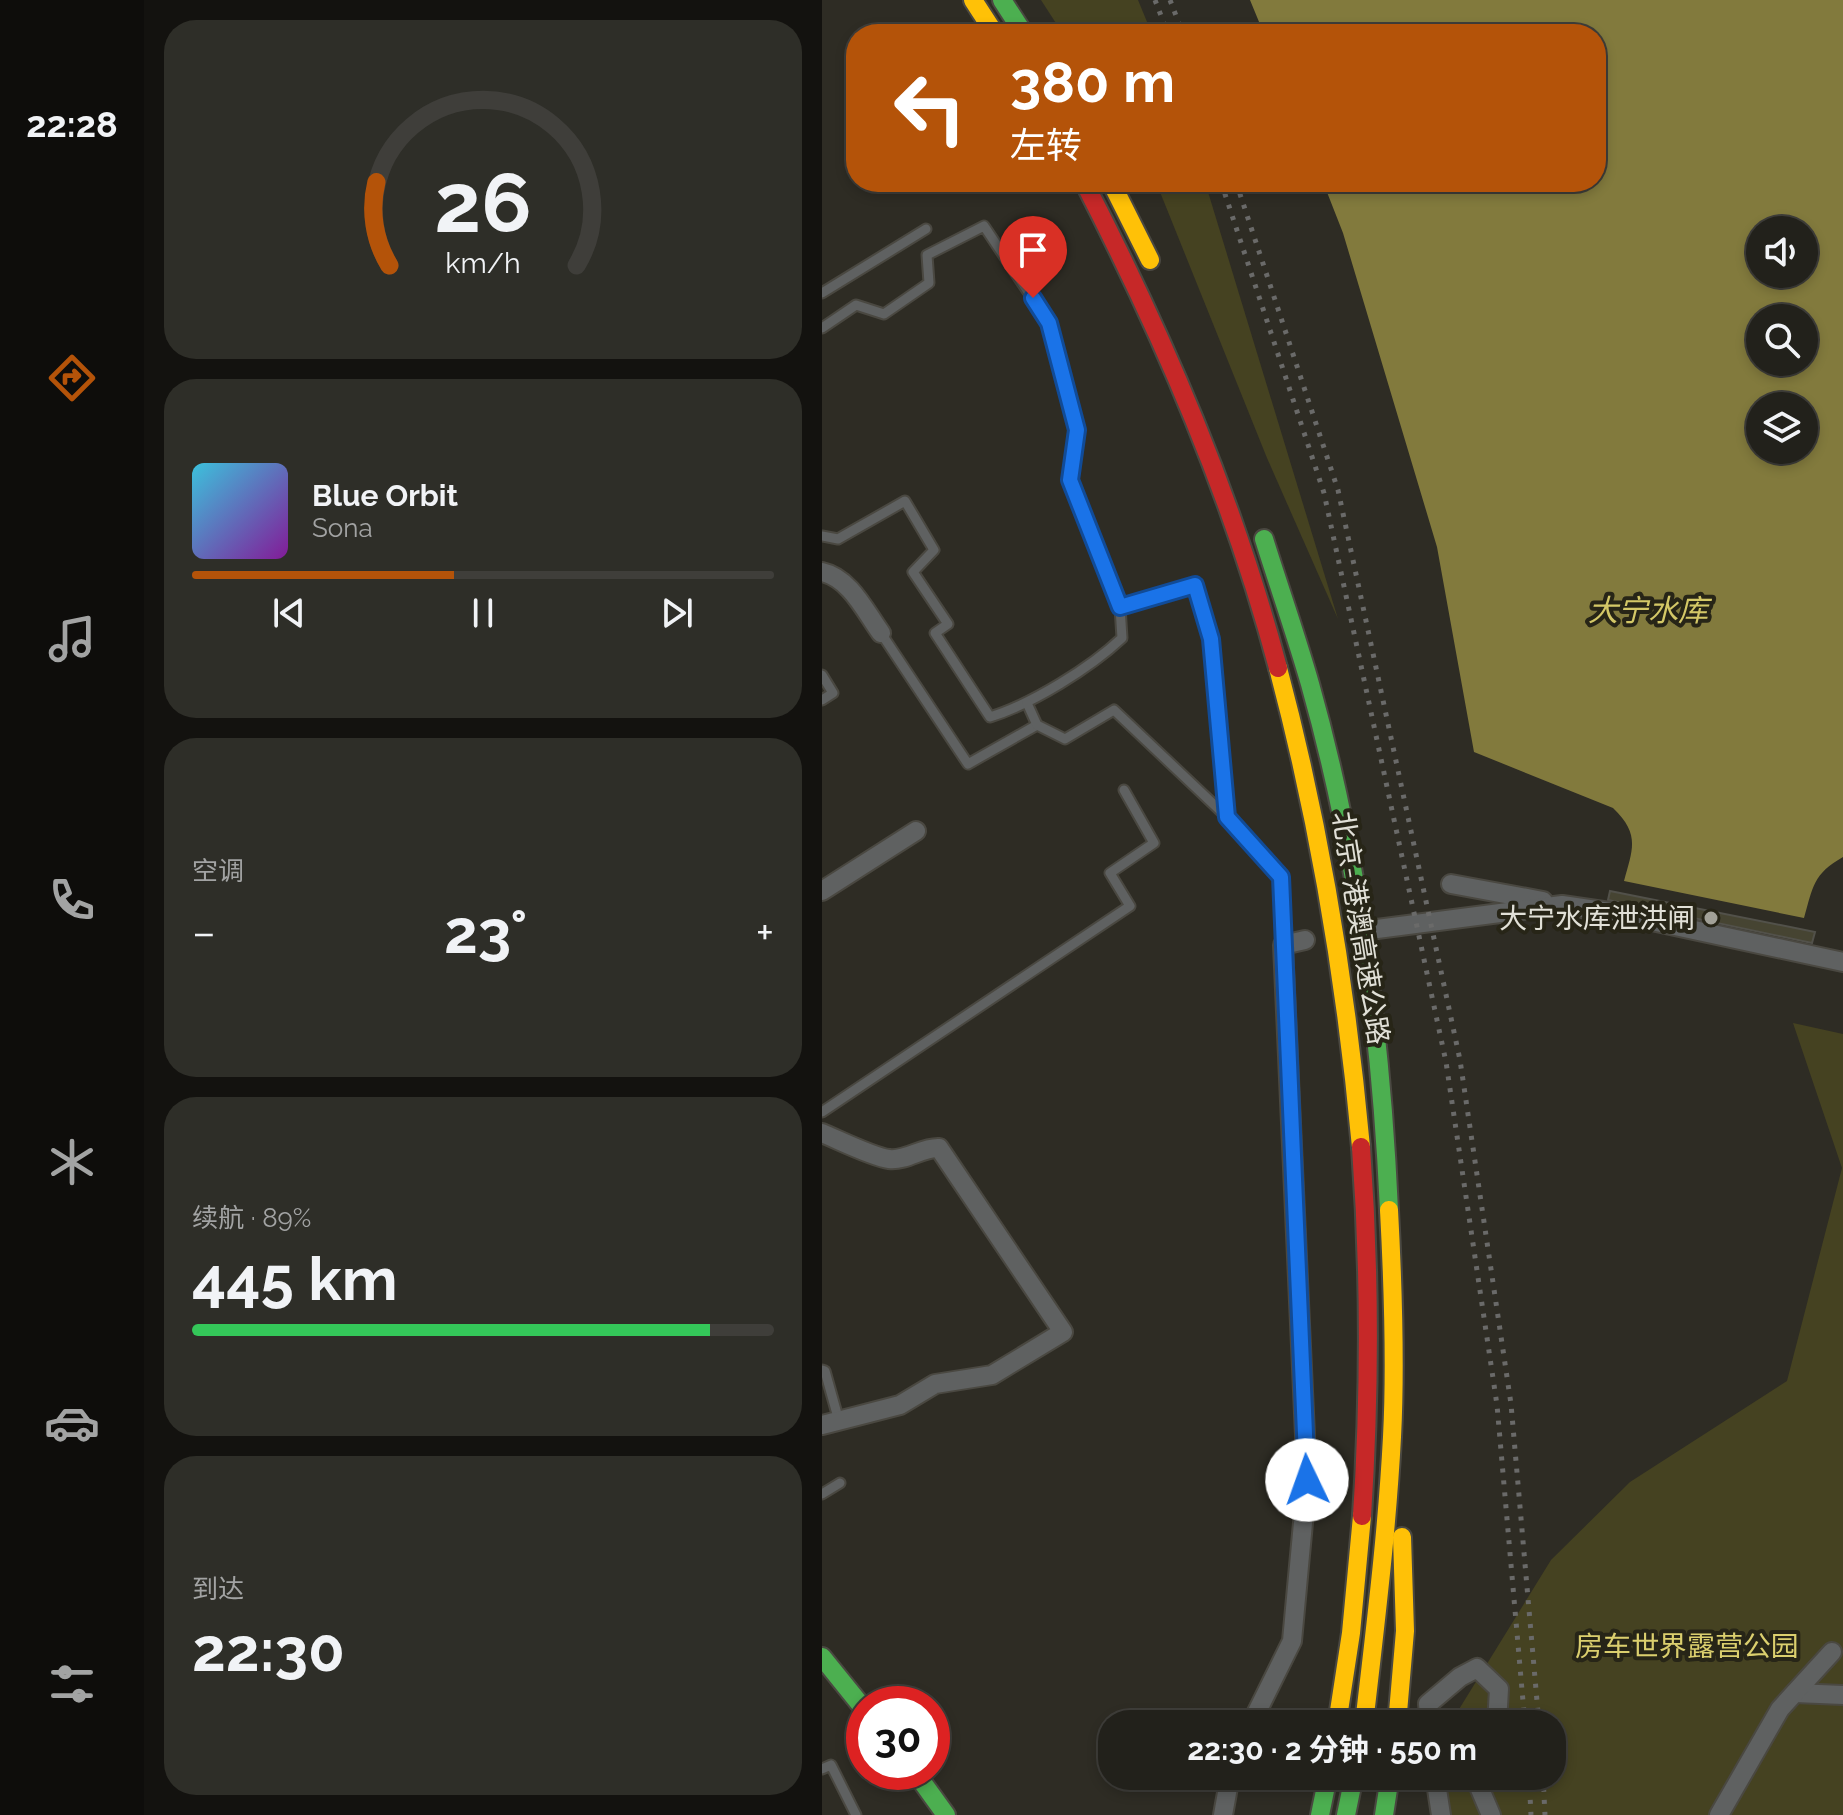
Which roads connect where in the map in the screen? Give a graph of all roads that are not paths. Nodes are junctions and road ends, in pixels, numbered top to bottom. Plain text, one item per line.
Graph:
1 (973, 0) edge
2 (1002, 0) edge
3 (989, 24) edge
4 (1018, 24) edge
5 (1089, 192) edge
6 (1116, 192) edge
7 (926, 229) dead end
8 (1155, 270) dead end
9 (822, 293) edge
10 (822, 328) edge
11 (1256, 517) dead end
12 (822, 536) edge
13 (822, 572) edge
14 (1120, 607) junction
15 (881, 633) joint
16 (822, 675) edge
17 (822, 700) edge
18 (1027, 703) junction
19 (1037, 725) junction
20 (1124, 790) dead end
21 (1227, 817) junction
22 (916, 831) dead end
23 (1451, 884) dead end
24 (822, 891) edge
25 (1562, 905) junction
26 (1377, 929) dead end
27 (1305, 940) dead end
28 (1283, 945) junction
29 (1843, 962) edge
30 (822, 1112) edge
31 (822, 1133) edge
32 (822, 1370) edge
33 (830, 1423) edge
34 (1392, 1434) junction
35 (840, 1483) dead end
36 (822, 1494) edge
37 (1832, 1652) dead end
38 (822, 1657) edge
39 (828, 1673) edge
40 (846, 1691) edge
41 (1795, 1693) junction
42 (1843, 1695) edge
43 (1258, 1710) edge
44 (1339, 1710) edge
45 (1366, 1710) edge
46 (1398, 1710) edge
47 (1429, 1710) edge
48 (1498, 1710) edge
49 (822, 1769) edge
50 (928, 1790) edge
51 (1227, 1790) edge
52 (1325, 1790) edge
53 (1351, 1790) edge
54 (1388, 1790) edge
55 (1437, 1790) edge
56 (1480, 1790) edge
57 (856, 1815) edge
58 (946, 1815) edge
59 (1223, 1815) edge
60 (1320, 1815) edge
61 (1346, 1815) edge
62 (1384, 1815) edge
63 (1441, 1815) edge
64 (1491, 1815) edge
65 (1719, 1815) edge

1 - 3 highway
2 - 4 highway
5 - 44 highway, 北京-港澳高速公路
6 - 8 highway
7 - 9 lane
10 - 14 lane
11 - 34 highway, 北京-港澳高速公路
12 - 18 lane
13 - 15 street
14 - 18 lane
14 - 21 lane
15 - 19 lane
16 - 17 lane
18 - 19 lane
19 - 21 lane
20 - 30 lane
21 - 28 lane
22 - 24 street
23 - 25 street
25 - 26 street
25 - 29 street
27 - 28 street
28 - 43 street
31 - 33 street
32 - 33 lane
34 - 45 highway, 北京-港澳高速公路
34 - 46 highway
35 - 36 lane
37 - 41 street
38 - 39 highway
39 - 40 highway
41 - 42 street
41 - 65 street
47 - 48 street
49 - 57 lane
50 - 58 highway
51 - 59 street
52 - 60 highway
53 - 61 highway
54 - 62 highway
55 - 63 street
56 - 64 street

